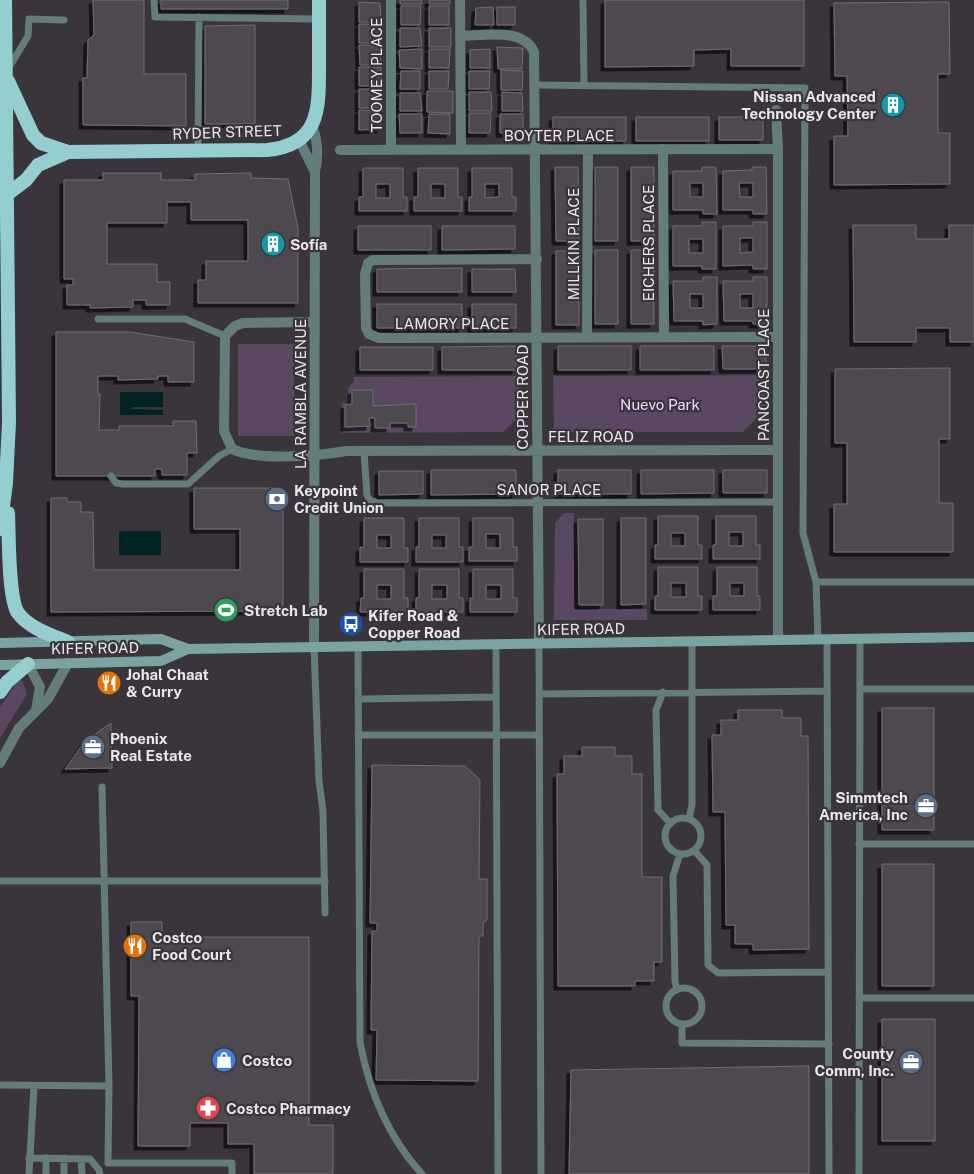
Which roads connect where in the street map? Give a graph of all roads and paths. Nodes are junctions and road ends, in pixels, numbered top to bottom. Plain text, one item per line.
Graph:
1 (5, 0) edge
2 (154, 0) edge
3 (319, 0) edge
4 (391, 0) edge
5 (460, 0) edge
6 (583, 0) edge
7 (199, 17) junction
8 (64, 20) dead end
9 (319, 20) junction
10 (460, 36) junction
11 (5, 74) junction
12 (535, 85) junction
13 (584, 86) junction
14 (776, 110) dead end
15 (312, 125) junction
16 (299, 140) junction
17 (778, 149) junction
18 (198, 150) junction
19 (340, 150) dead end
20 (391, 150) junction
21 (461, 150) junction
22 (536, 150) junction
23 (588, 150) junction
24 (663, 150) junction
25 (68, 152) junction
26 (316, 172) junction
27 (5, 196) junction
28 (537, 259) junction
29 (98, 319) dead end
30 (314, 322) junction
31 (225, 336) junction
32 (664, 337) junction
33 (778, 337) junction
34 (537, 338) junction
35 (587, 338) junction
36 (232, 449) junction
37 (778, 450) junction
38 (364, 451) junction
39 (538, 451) junction
40 (315, 455) junction
41 (111, 476) dead end
42 (6, 483) junction
43 (538, 502) junction
44 (779, 502) junction
45 (0, 529) edge
46 (816, 582) junction
47 (974, 582) edge
48 (974, 637) edge
49 (860, 639) junction
50 (778, 640) junction
51 (822, 640) junction
52 (68, 642) junction
53 (692, 642) junction
54 (0, 643) edge
55 (539, 644) junction
56 (496, 645) junction
57 (314, 646) junction
58 (358, 646) junction
59 (188, 649) junction
60 (68, 663) junction
61 (28, 664) junction
62 (0, 665) edge
63 (860, 689) junction
64 (974, 689) edge
65 (827, 690) junction
66 (0, 692) edge
67 (664, 692) junction
68 (692, 692) junction
69 (539, 694) junction
70 (496, 697) junction
71 (358, 699) junction
72 (35, 711) junction
73 (358, 735) junction
74 (496, 735) junction
75 (540, 735) junction
76 (0, 763) edge
77 (102, 787) dead end
78 (689, 819) junction
79 (670, 823) junction
80 (860, 844) junction
81 (974, 844) edge
82 (694, 850) junction
83 (680, 854) junction
84 (0, 881) edge
85 (104, 881) junction
86 (325, 882) junction
87 (325, 913) dead end
88 (828, 972) junction
89 (677, 990) junction
90 (859, 998) junction
91 (974, 998) edge
92 (682, 1024) junction
93 (829, 1044) junction
94 (0, 1085) edge
95 (34, 1086) junction
96 (109, 1086) junction
97 (29, 1158) junction
98 (46, 1158) junction
99 (64, 1158) junction
100 (82, 1159) junction
101 (29, 1174) edge
102 (46, 1174) edge
103 (64, 1174) edge
104 (82, 1174) edge
105 (100, 1174) edge
106 (232, 1174) edge
107 (422, 1174) edge
108 (498, 1174) edge
109 (541, 1174) edge
110 (829, 1174) edge
111 (859, 1174) edge

1 - 11 highway
2 - 7 lane
3 - 9 highway, RYDER STREET
4 - 20 street, TOOMEY PLACE
5 - 10 street
6 - 13 lane
7 - 9 lane
7 - 18 lane
8 - 11 lane
9 - 15 highway, RYDER STREET
10 - 12 street, COPPER ROAD
10 - 21 street
11 - 25 highway
11 - 27 highway
12 - 13 lane
12 - 22 street, COPPER ROAD
13 - 46 lane
14 - 17 street, PANCOAST PLACE
15 - 16 highway, RYDER STREET
15 - 26 street, LA RAMBLA AVENUE
16 - 18 highway, RYDER STREET
16 - 26 street, LA RAMBLA AVENUE
17 - 24 street, BOYTER PLACE
17 - 33 street, PANCOAST PLACE
18 - 25 highway, RYDER STREET
19 - 20 street, BOYTER PLACE
20 - 21 street, BOYTER PLACE
21 - 22 street, BOYTER PLACE
22 - 23 street, BOYTER PLACE
22 - 28 street, COPPER ROAD
23 - 24 street, BOYTER PLACE
23 - 35 street, MILLKIN PLACE
24 - 32 street, EICHERS PLACE
25 - 27 highway
26 - 30 street, LA RAMBLA AVENUE
27 - 42 highway
28 - 34 street, COPPER ROAD
28 - 34 street, LAMORY PLACE
29 - 31 lane
30 - 31 street
30 - 40 street, LA RAMBLA AVENUE
31 - 36 street
32 - 33 street, LAMORY PLACE
32 - 35 street, LAMORY PLACE
33 - 37 street, PANCOAST PLACE
34 - 35 street, LAMORY PLACE
34 - 39 street, COPPER ROAD
36 - 40 street, FELIZ ROAD
36 - 41 lane
37 - 39 street, FELIZ ROAD
37 - 44 street, PANCOAST PLACE
38 - 39 street, FELIZ ROAD
38 - 40 street, FELIZ ROAD
38 - 43 lane, SANOR PLACE
39 - 43 street, COPPER ROAD
40 - 57 street, LA RAMBLA AVENUE
42 - 45 highway
42 - 52 highway
43 - 44 lane, SANOR PLACE
43 - 55 street, COPPER ROAD
44 - 50 street, PANCOAST PLACE
46 - 47 lane
46 - 51 lane
48 - 49 main road, KIFER ROAD
49 - 51 main road, KIFER ROAD
49 - 63 lane
50 - 51 main road, KIFER ROAD
50 - 53 main road, KIFER ROAD
51 - 65 lane
52 - 54 main road, KIFER ROAD
52 - 59 main road, KIFER ROAD
53 - 55 main road, KIFER ROAD
53 - 68 lane
55 - 56 main road, KIFER ROAD
55 - 69 lane
56 - 58 main road, KIFER ROAD
56 - 70 lane
57 - 58 main road, KIFER ROAD
57 - 59 main road, KIFER ROAD
57 - 86 lane
58 - 71 lane
59 - 60 main road, KIFER ROAD
60 - 61 main road, KIFER ROAD
60 - 72 street
61 - 62 main road, KIFER ROAD
61 - 66 highway
61 - 72 street
63 - 64 lane
63 - 80 lane
65 - 68 lane
65 - 88 lane
67 - 68 lane
67 - 69 lane
67 - 79 lane
68 - 78 lane
69 - 75 lane
70 - 71 lane
70 - 74 lane
71 - 73 lane
72 - 76 street
73 - 74 lane
73 - 107 lane
74 - 75 lane
74 - 108 lane
75 - 109 lane
77 - 85 lane
78 - 79 lane
78 - 82 lane
79 - 83 lane
80 - 81 lane
80 - 90 lane
82 - 83 lane
82 - 88 lane
83 - 89 lane
84 - 85 lane
85 - 86 lane
85 - 96 lane
86 - 87 lane
88 - 93 lane
89 - 92 lane
89 - 92 lane
90 - 91 lane
90 - 111 lane
92 - 93 lane
93 - 110 lane
94 - 95 lane
95 - 96 lane
95 - 97 lane
96 - 106 lane
97 - 98 lane
97 - 101 lane
98 - 99 lane
98 - 102 lane
99 - 100 lane
99 - 103 lane
100 - 104 lane
100 - 105 lane

